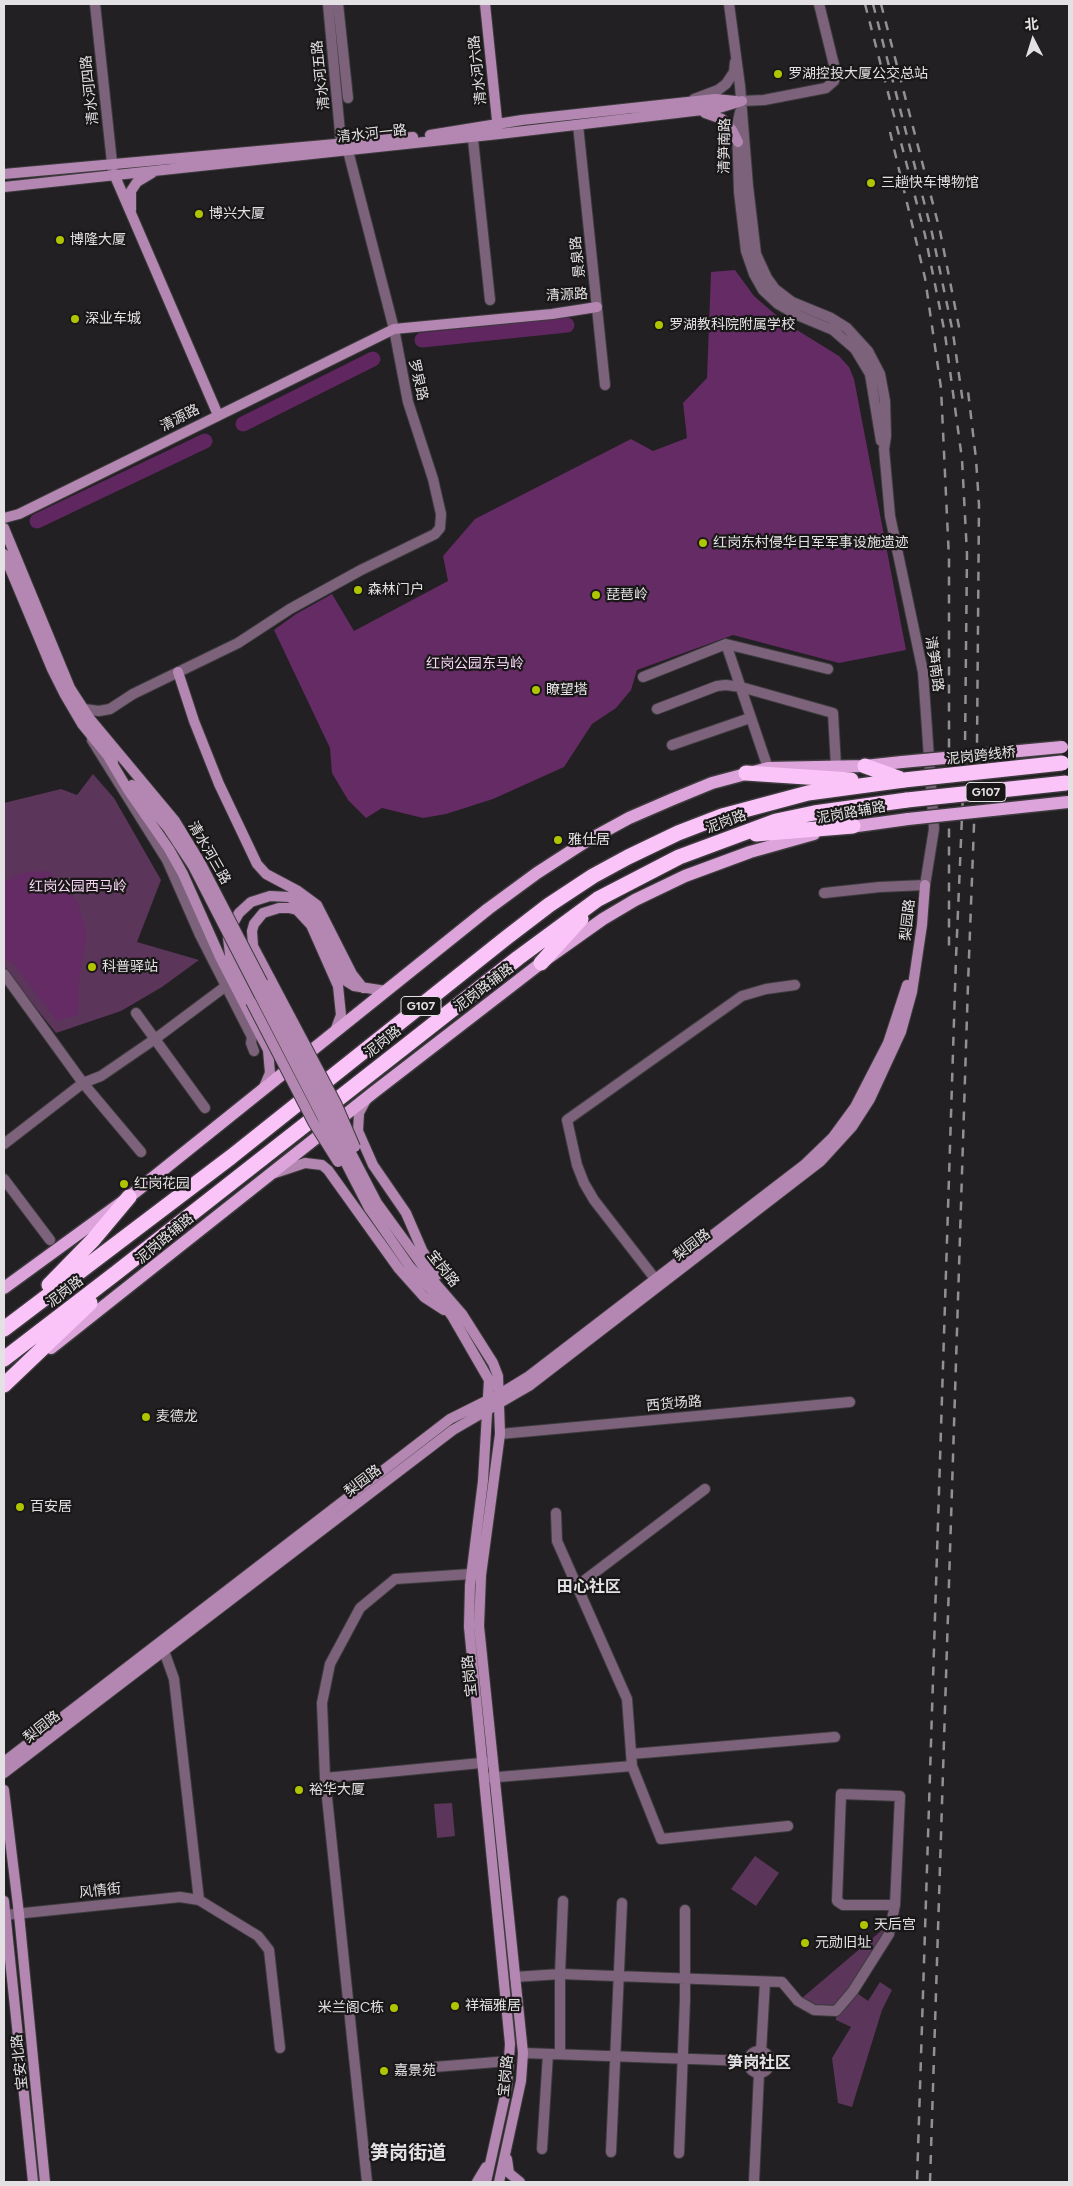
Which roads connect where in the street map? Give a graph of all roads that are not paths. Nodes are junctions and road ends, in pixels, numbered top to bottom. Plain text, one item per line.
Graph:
1 (95, 4) edge
2 (328, 4) edge
3 (338, 4) edge
4 (485, 4) edge
5 (729, 4) edge
6 (820, 4) edge
7 (736, 56) junction
8 (348, 98) dead end
9 (742, 101) junction
10 (686, 102) junction
11 (692, 112) junction
12 (578, 125) junction
13 (498, 129) junction
14 (472, 133) junction
15 (738, 142) junction
16 (344, 147) junction
17 (112, 164) junction
18 (163, 168) junction
19 (4, 174) edge
20 (114, 174) junction
21 (4, 187) edge
22 (132, 216) junction
23 (490, 300) dead end
24 (597, 307) junction
25 (394, 327) junction
26 (605, 386) dead end
27 (217, 413) junction
28 (884, 449) junction
29 (4, 512) edge
30 (4, 518) edge
31 (4, 528) edge
32 (4, 554) edge
33 (726, 644) junction
34 (828, 669) dead end
35 (178, 672) junction
36 (643, 676) dead end
37 (741, 687) junction
38 (656, 709) dead end
39 (79, 711) junction
40 (750, 718) junction
41 (82, 724) junction
42 (672, 745) dead end
43 (1066, 746) edge
44 (110, 758) junction
45 (1067, 762) edge
46 (836, 766) junction
47 (865, 766) junction
48 (768, 768) junction
49 (746, 774) junction
50 (904, 780) junction
51 (887, 781) junction
52 (1067, 783) edge
53 (1068, 802) edge
54 (853, 826) junction
55 (735, 836) junction
56 (197, 864) junction
57 (925, 885) junction
58 (824, 893) dead end
59 (598, 899) junction
60 (541, 964) junction
61 (4, 974) edge
62 (795, 985) dead end
63 (226, 986) junction
64 (363, 988) junction
65 (386, 991) junction
66 (136, 1013) dead end
67 (334, 1033) junction
68 (155, 1039) junction
69 (254, 1051) dead end
70 (83, 1083) junction
71 (263, 1089) junction
72 (374, 1092) junction
73 (206, 1108) dead end
74 (4, 1144) edge
75 (141, 1152) dead end
76 (270, 1175) junction
77 (4, 1179) edge
78 (129, 1197) junction
79 (373, 1206) junction
80 (50, 1240) dead end
81 (116, 1273) junction
82 (656, 1280) junction
83 (4, 1288) edge
84 (28, 1310) junction
85 (457, 1315) junction
86 (4, 1329) edge
87 (4, 1359) edge
88 (4, 1385) edge
89 (850, 1402) dead end
90 (494, 1403) junction
91 (500, 1434) junction
92 (705, 1489) dead end
93 (556, 1513) dead end
94 (471, 1574) junction
95 (577, 1586) junction
96 (161, 1648) junction
97 (835, 1737) dead end
98 (631, 1754) junction
99 (4, 1762) edge
100 (487, 1762) junction
101 (632, 1766) junction
102 (4, 1772) edge
103 (489, 1777) junction
104 (325, 1778) junction
105 (4, 1790) edge
106 (788, 1826) dead end
107 (198, 1900) junction
108 (4, 1901) edge
109 (563, 1901) dead end
110 (622, 1903) dead end
111 (895, 1904) junction
112 (685, 1910) dead end
113 (18, 1914) junction
114 (5, 1915) junction
115 (560, 1974) junction
116 (619, 1975) junction
117 (515, 1977) junction
118 (686, 1978) junction
119 (765, 1982) junction
120 (280, 2048) dead end
121 (761, 2052) junction
122 (523, 2053) junction
123 (548, 2054) junction
124 (560, 2054) junction
125 (616, 2056) junction
126 (683, 2058) junction
127 (509, 2060) junction
128 (748, 2061) junction
129 (434, 2067) dead end
130 (759, 2073) junction
131 (542, 2149) dead end
132 (611, 2152) dead end
133 (506, 2153) junction
134 (679, 2153) dead end
135 (492, 2155) junction
136 (33, 2182) edge
137 (45, 2182) edge
138 (367, 2182) edge
139 (477, 2182) edge
140 (486, 2182) edge
141 (500, 2182) edge
142 (520, 2182) edge
143 (754, 2182) edge

1 - 17 street, 清水河四路
2 - 16 street, 清水河五路
3 - 8 street
4 - 13 street, 清水河六路
5 - 7 street
6 - 9 street
7 - 9 street
7 - 10 street
9 - 10 street, 清水河一路
9 - 11 street, 清水河一路
9 - 15 street, 清笋南路
9 - 28 street, 清笋南路
10 - 13 street, 清水河一路
11 - 12 street, 清水河一路
11 - 15 street
12 - 13 street, 清水河一路
12 - 24 street, 景泉路
13 - 14 street, 清水河一路
14 - 16 street, 清水河一路
14 - 23 street
15 - 28 street, 清笋南路
16 - 17 street, 清水河一路
16 - 18 street, 清水河一路
16 - 25 street, 清水河五路
17 - 19 street, 清水河一路
17 - 20 street, 清水河四路
18 - 20 street, 清水河一路
18 - 22 street
20 - 21 street, 清水河一路
20 - 22 street
22 - 27 street
24 - 25 street, 清源路
24 - 26 street, 景泉路
25 - 27 street, 清源路
25 - 35 street, 罗泉路
27 - 29 street, 清源路
27 - 30 street, 清源路
28 - 57 street, 清笋南路
31 - 39 street, 清水河三路
32 - 39 street, 清水河三路
33 - 34 street
33 - 36 street
33 - 37 street
35 - 39 street, 罗泉路
35 - 64 street
37 - 38 street
37 - 40 street
37 - 46 street
39 - 41 street, 清水河三路
39 - 56 street, 清水河三路
40 - 42 street
40 - 48 street
41 - 44 street, 清水河三路
41 - 63 street
43 - 47 main road, bridge
44 - 56 street, 清水河三路
44 - 71 street
45 - 50 highway, 泥岗跨线桥 / G107, bridge
46 - 47 main road
46 - 48 main road
47 - 50 highway
48 - 49 main road
49 - 51 highway
49 - 65 main road
50 - 51 highway, 泥岗路 / G107
51 - 84 highway, 泥岗路 / G107
52 - 55 highway, 泥岗路 / G107, bridge
53 - 54 main road, 泥岗路辅路, bridge
54 - 55 highway
54 - 60 main road, 泥岗路辅路
55 - 59 highway, 泥岗路 / G107
56 - 79 street, 清水河三路, bridge
57 - 58 street
57 - 82 street, 梨园路
57 - 90 street, 梨园路
59 - 60 highway
59 - 81 highway, 泥岗路 / G107
60 - 72 main road, 泥岗路辅路
61 - 70 street
62 - 82 street
63 - 68 street
63 - 69 street
64 - 65 street
64 - 79 street, bridge
65 - 67 main road
66 - 68 street
67 - 71 main road
67 - 79 street, bridge
68 - 70 street
68 - 73 street
70 - 74 street
70 - 75 street
71 - 78 main road
72 - 76 main road, 泥岗路辅路
72 - 85 street
76 - 85 street
76 - 88 main road, 泥岗路辅路
77 - 80 street
78 - 83 main road
78 - 84 highway
79 - 85 street, 宝岗路
81 - 87 highway, 泥岗路 / G107
81 - 88 highway
82 - 90 street, 梨园路
84 - 86 highway, 泥岗路 / G107
85 - 90 street, 宝岗路
89 - 91 street, 西货场路
90 - 91 street, 宝岗路
90 - 94 street, 宝岗路
90 - 96 street, 梨园路
91 - 100 street, 宝岗路
92 - 95 street
93 - 95 street
94 - 100 street, 宝岗路
94 - 104 street
95 - 98 street
96 - 99 street, 梨园路
96 - 102 street, 梨园路
96 - 107 street
97 - 98 street
98 - 101 street
100 - 103 street, 宝岗路
100 - 104 street
101 - 103 street
101 - 106 street
103 - 117 street, 宝岗路
103 - 127 street, 宝岗路
104 - 138 street
105 - 113 street, 宝安北路
107 - 113 street, 风情街
107 - 120 street
108 - 114 street, 宝安北路
109 - 115 street
110 - 116 street
111 - 111 street
111 - 119 street
112 - 118 street
113 - 114 street, 风情街
113 - 137 street, 宝安北路
114 - 136 street, 宝安北路
115 - 116 street
115 - 117 street
115 - 124 street
116 - 118 street
116 - 125 street
117 - 122 street, 宝岗路
118 - 119 street
118 - 126 street
119 - 121 street
121 - 128 street
121 - 130 street
122 - 123 street
122 - 133 street, 宝岗路
123 - 124 street
123 - 131 street
124 - 125 street
125 - 126 street
125 - 132 street
126 - 128 street
126 - 134 street
127 - 129 street
127 - 135 street, 宝岗路
128 - 130 street
130 - 143 street
133 - 141 street, 宝岗路
133 - 142 street
135 - 139 street
135 - 140 street, 宝岗路

